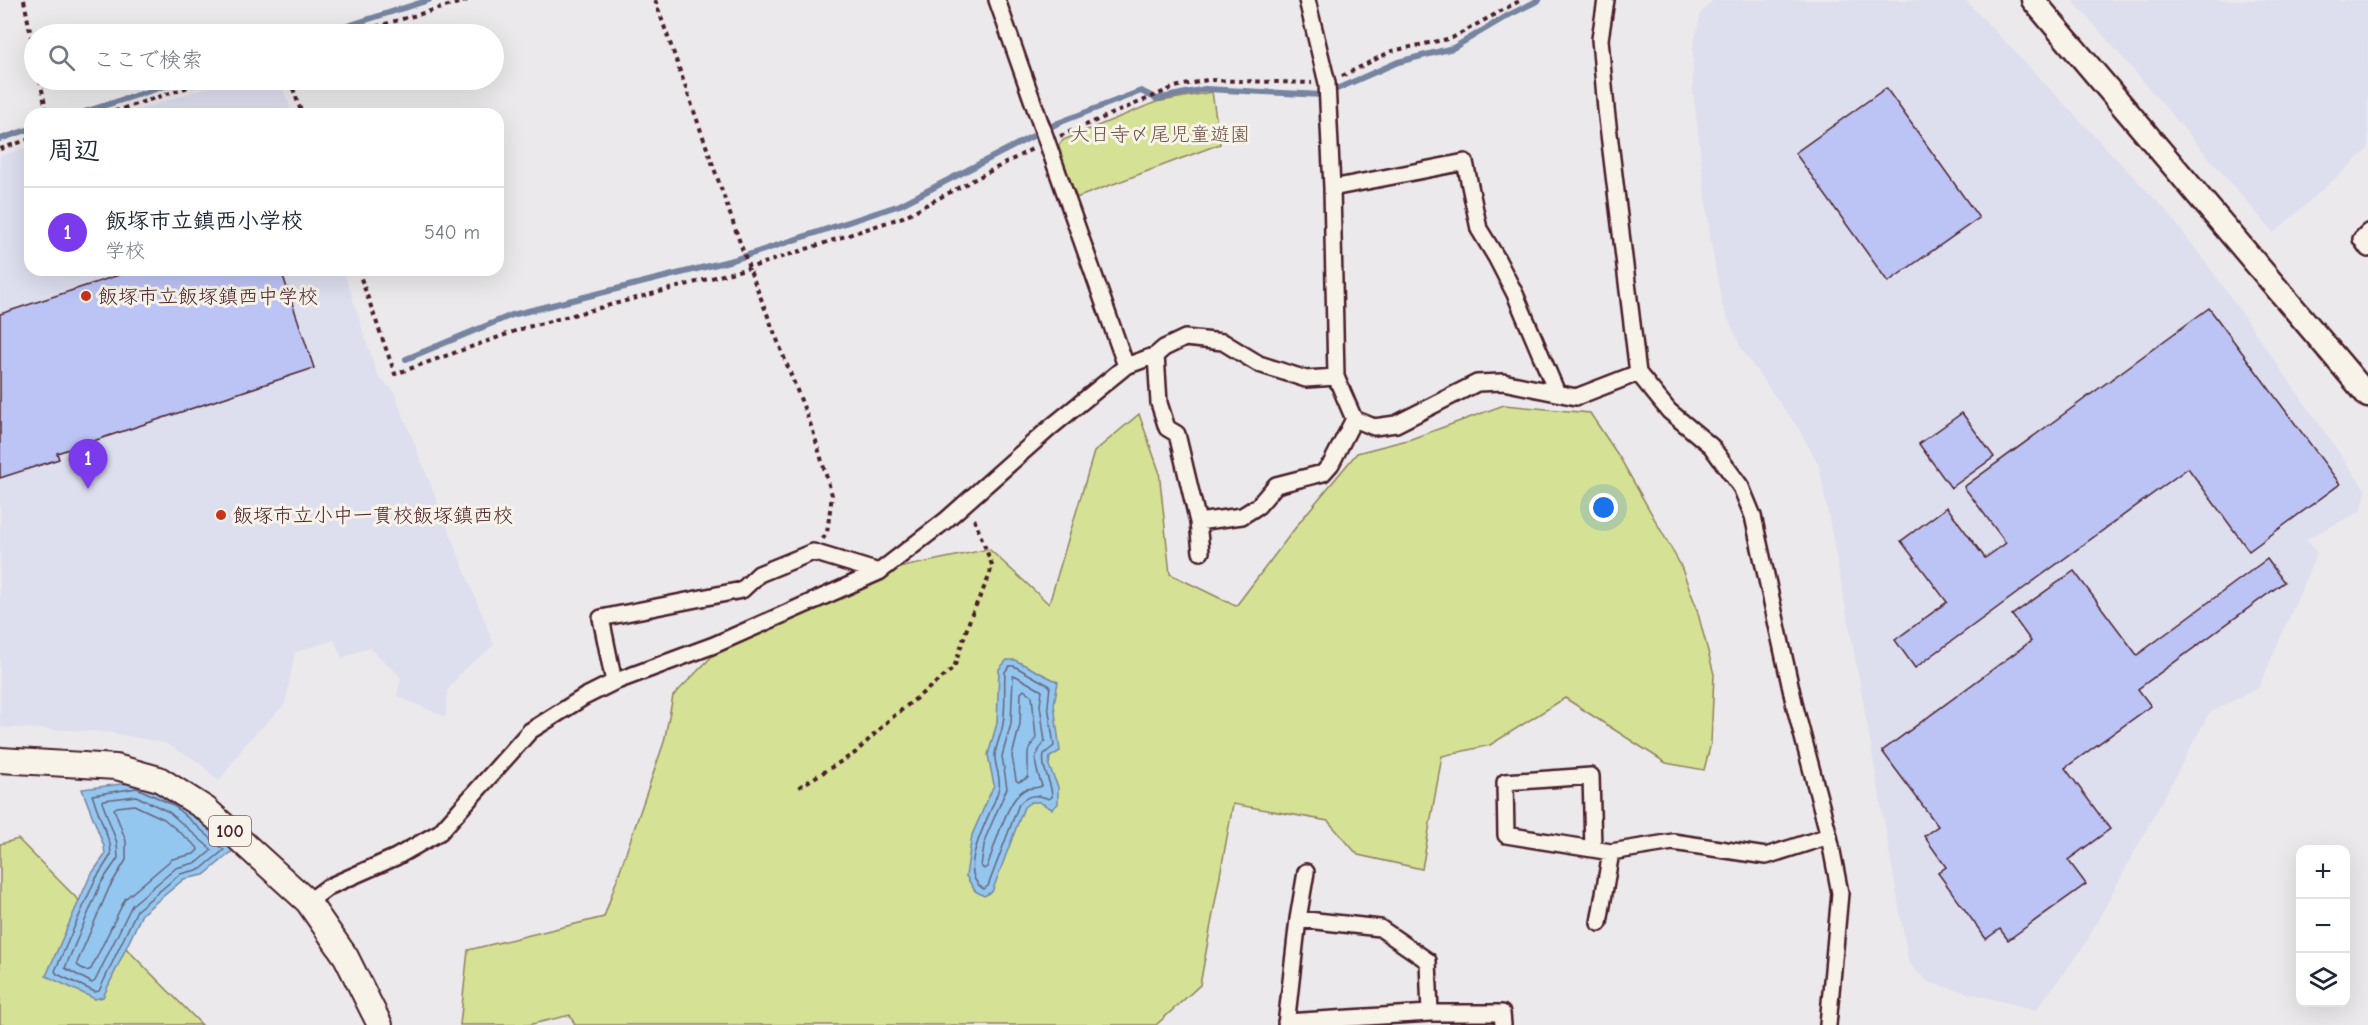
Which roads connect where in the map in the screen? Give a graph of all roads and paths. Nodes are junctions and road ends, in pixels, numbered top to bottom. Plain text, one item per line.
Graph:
1 (24, 0) edge
2 (469, 0) edge
3 (655, 0) edge
4 (997, 0) edge
5 (1307, 0) edge
6 (1521, 0) edge
7 (1606, 0) edge
8 (2033, 0) edge
9 (457, 2) edge
10 (29, 24) edge
11 (383, 24) edge
12 (1327, 83) junction
13 (42, 90) edge
14 (179, 90) edge
15 (294, 90) edge
16 (46, 108) edge
17 (124, 108) edge
18 (300, 108) edge
19 (24, 141) edge
20 (1046, 141) junction
21 (0, 149) edge
22 (1332, 188) junction
23 (2368, 232) edge
24 (2368, 249) edge
25 (749, 268) junction
26 (360, 276) edge
27 (1156, 355) junction
28 (1126, 366) junction
29 (1638, 373) junction
30 (1336, 377) junction
31 (1557, 393) junction
32 (2368, 396) edge
33 (1354, 418) junction
34 (967, 502) junction
35 (1198, 522) junction
36 (813, 552) junction
37 (1201, 552) dead end
38 (879, 572) junction
39 (614, 682) junction
40 (0, 760) edge
41 (799, 787) dead end
42 (1829, 836) junction
43 (1593, 848) dead end
44 (1611, 852) junction
45 (1306, 872) dead end
46 (308, 902) junction
47 (1298, 920) junction
48 (1599, 923) dead end
49 (1430, 1013) junction
50 (1286, 1024) edge
51 (380, 1025) edge
52 (1503, 1025) edge
53 (1828, 1025) edge

1 - 10 path
2 - 9 path
3 - 25 path
4 - 20 street
5 - 12 street
6 - 12 path
7 - 29 street
8 - 32 street
9 - 11 path
12 - 20 path
12 - 22 street
13 - 16 path
14 - 17 path
15 - 18 path
19 - 21 path
20 - 25 path
20 - 28 street
22 - 30 street
22 - 31 street
23 - 24 street
25 - 26 path
25 - 36 path
27 - 28 street
27 - 30 street
27 - 35 street
28 - 34 street
29 - 31 street
29 - 42 street
30 - 33 street
31 - 33 street
33 - 35 street
34 - 38 street
34 - 41 path
35 - 37 street
36 - 38 street
36 - 39 street
38 - 39 street
39 - 46 street
40 - 46 main road, 100
42 - 44 street
42 - 53 street
43 - 44 street
44 - 48 street
45 - 47 street
46 - 51 main road, 100
47 - 49 street
47 - 50 street
49 - 50 street
49 - 52 street

